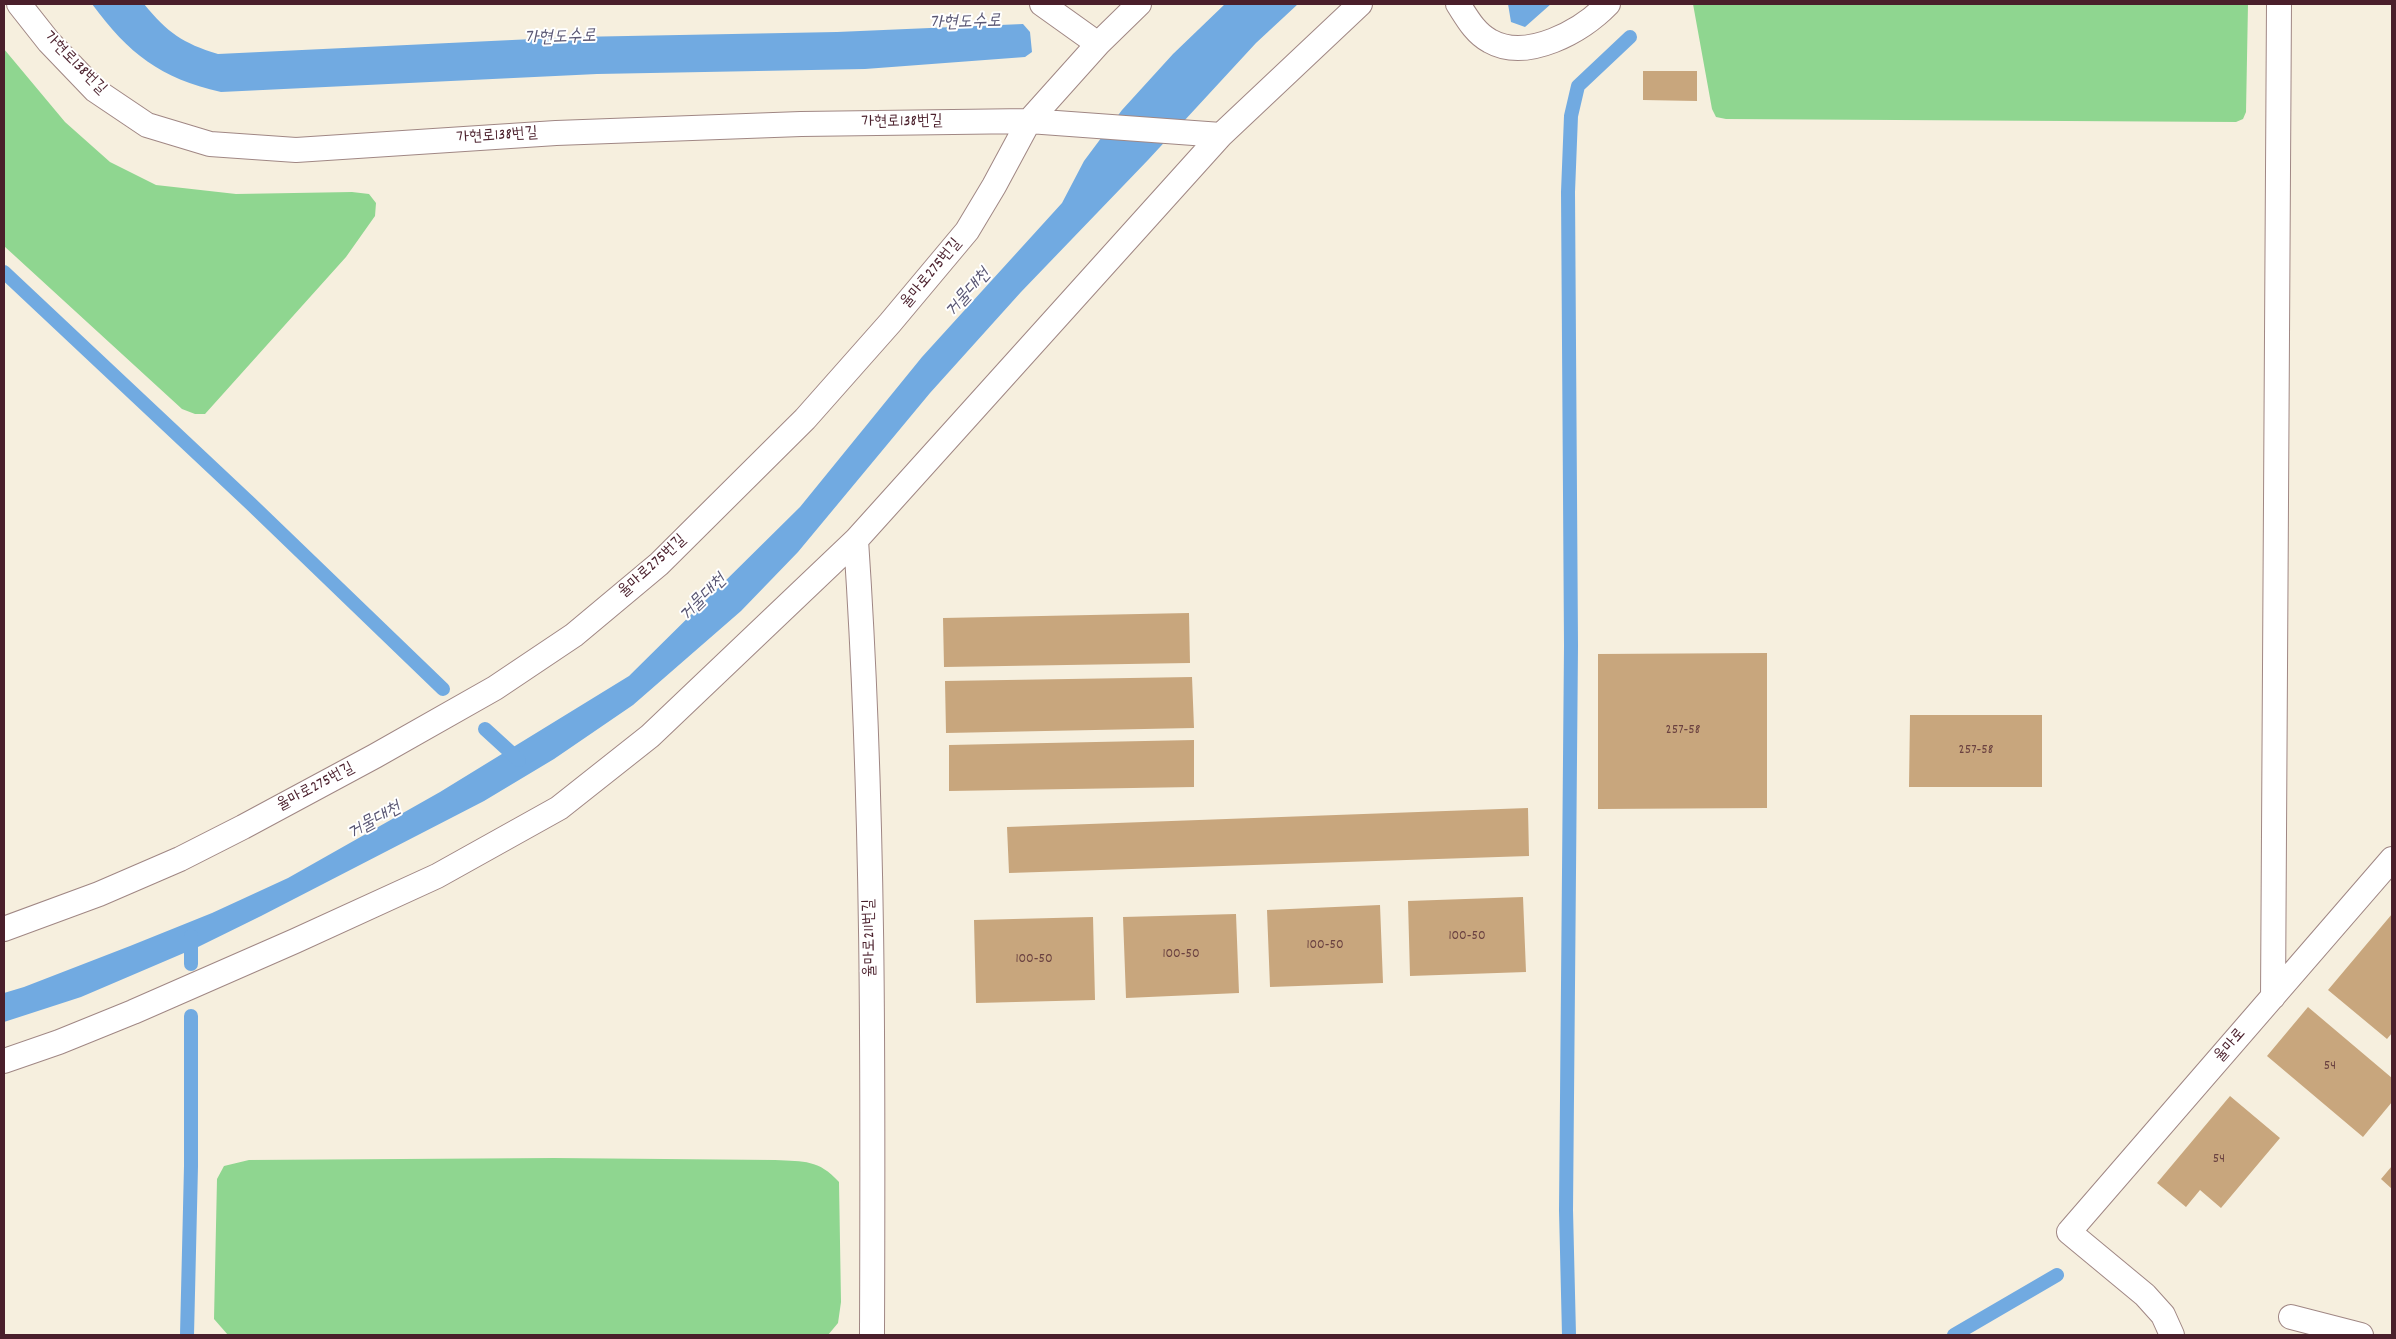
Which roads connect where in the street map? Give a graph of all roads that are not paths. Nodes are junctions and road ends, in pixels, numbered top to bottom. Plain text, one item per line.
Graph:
1 (19, 4) edge
2 (1042, 4) edge
3 (1139, 4) edge
4 (1360, 4) edge
5 (1458, 4) edge
6 (1608, 4) edge
7 (2279, 4) edge
8 (1098, 44) junction
9 (1029, 121) junction
10 (1222, 135) junction
11 (856, 540) junction
12 (2392, 859) edge
13 (4, 929) edge
14 (2273, 997) junction
15 (4, 1061) edge
16 (2291, 1317) dead end
17 (872, 1335) edge
18 (2172, 1335) edge
19 (2361, 1335) edge

1 - 9 lane, 가현로138번길
2 - 8 lane
3 - 8 lane, 율마로275번길
4 - 10 lane
5 - 6 lane
7 - 14 lane
8 - 9 lane, 율마로275번길
9 - 10 lane, 가현로138번길
9 - 13 lane, 율마로275번길
10 - 11 lane
11 - 15 lane
11 - 17 lane, 율마로211번길
12 - 14 lane, 율마로
14 - 18 lane, 율마로
16 - 19 lane

